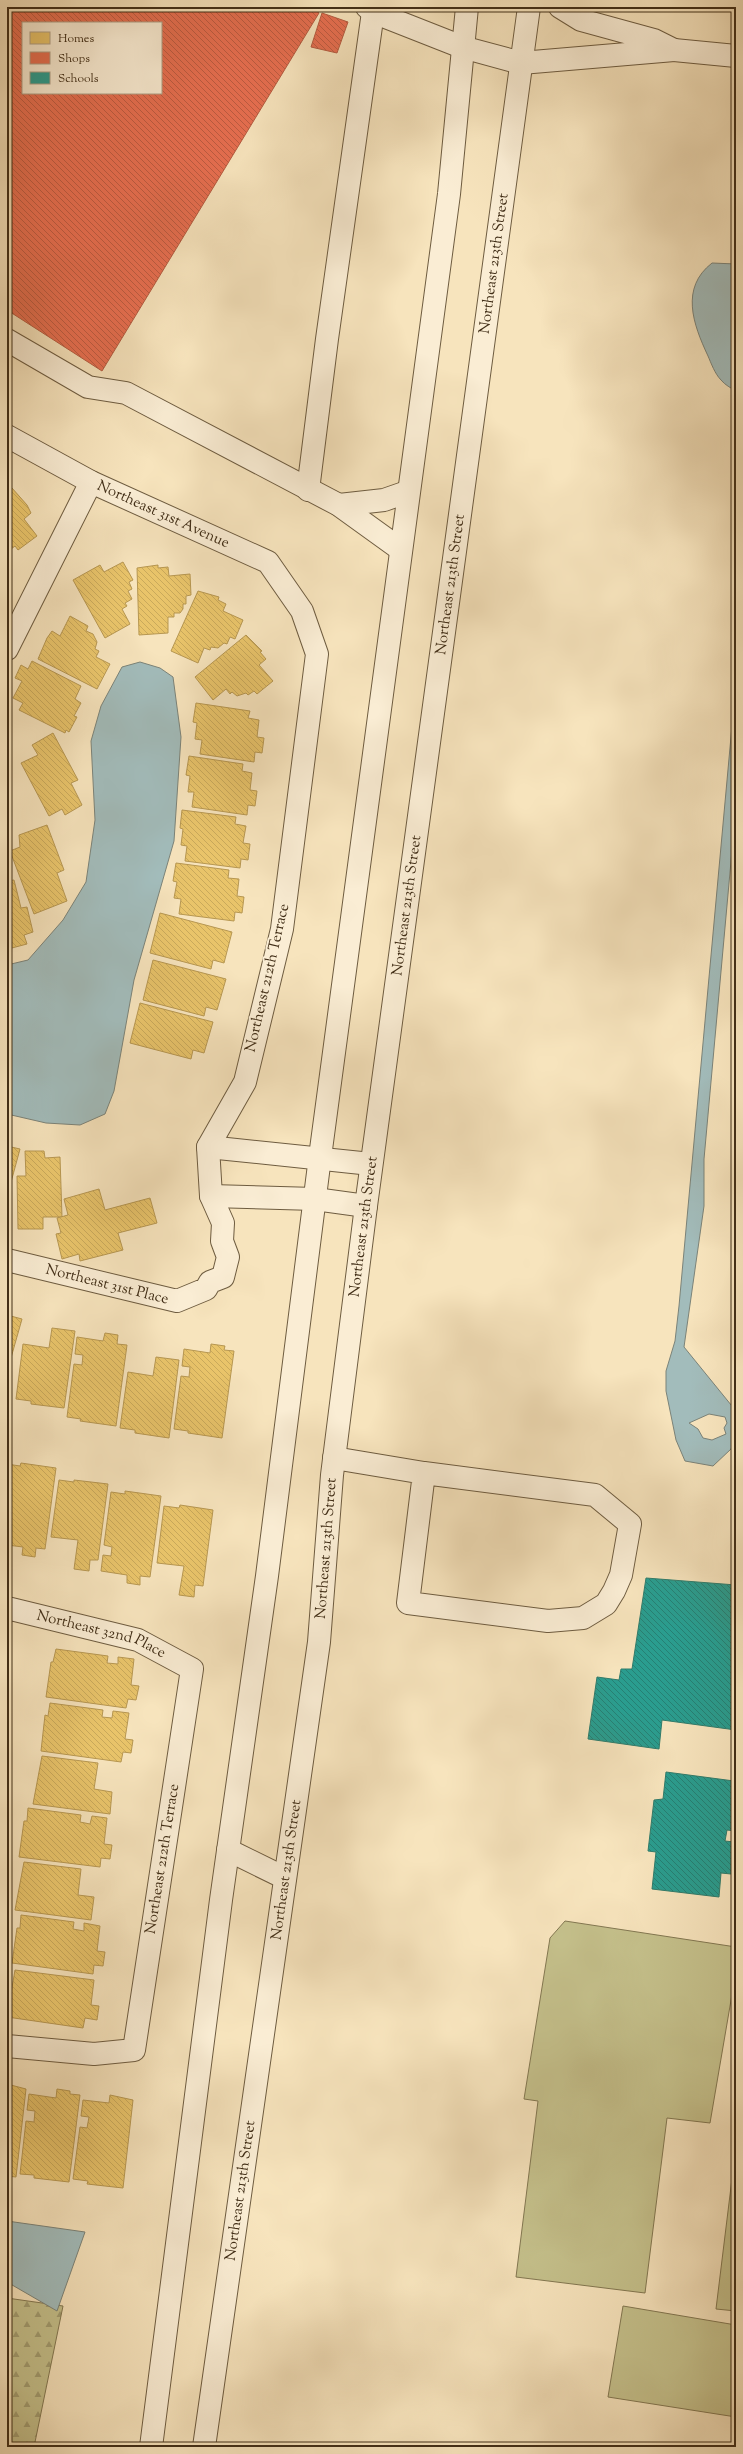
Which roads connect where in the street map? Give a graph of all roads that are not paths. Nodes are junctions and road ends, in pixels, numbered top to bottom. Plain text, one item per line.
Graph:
1 (467, 7) edge
2 (529, 7) edge
3 (560, 7) edge
4 (370, 9) edge
5 (462, 47) junction
6 (674, 50) junction
7 (736, 56) edge
8 (521, 63) junction
9 (7, 340) edge
10 (7, 436) edge
11 (91, 482) junction
12 (308, 490) junction
13 (408, 492) junction
14 (339, 505) junction
15 (400, 549) junction
16 (302, 611) joint
17 (7, 649) edge
18 (208, 1147) junction
19 (320, 1157) junction
20 (371, 1164) junction
21 (211, 1196) junction
22 (314, 1200) junction
23 (366, 1206) junction
24 (7, 1260) edge
25 (334, 1458) junction
26 (424, 1473) junction
27 (7, 1608) edge
28 (192, 1669) joint
29 (228, 1850) junction
30 (285, 1878) junction
31 (7, 2046) edge
32 (151, 2447) edge
33 (204, 2447) edge

1 - 5 street
2 - 8 street, Northeast 213th Street
3 - 6 street
4 - 5 street
4 - 12 street
5 - 8 street
5 - 13 street
6 - 7 street
6 - 8 street
8 - 20 street, Northeast 213th Street
9 - 12 street
10 - 11 street, Northeast 31st Avenue
11 - 16 street, Northeast 31st Avenue
11 - 17 street
12 - 14 street
13 - 14 street
13 - 15 street
14 - 15 street
15 - 19 street
16 - 18 street, Northeast 212th Terrace
18 - 19 street
18 - 21 street
19 - 20 street
19 - 22 street
20 - 23 street, Northeast 213th Street
21 - 22 street
21 - 24 street, Northeast 31st Place
22 - 23 street
22 - 29 street
23 - 25 street, Northeast 213th Street
25 - 26 street
25 - 30 street, Northeast 213th Street
26 - 26 street
27 - 28 street, Northeast 32nd Place
28 - 31 street, Northeast 212th Terrace
29 - 30 street
29 - 32 street
30 - 33 street, Northeast 213th Street

